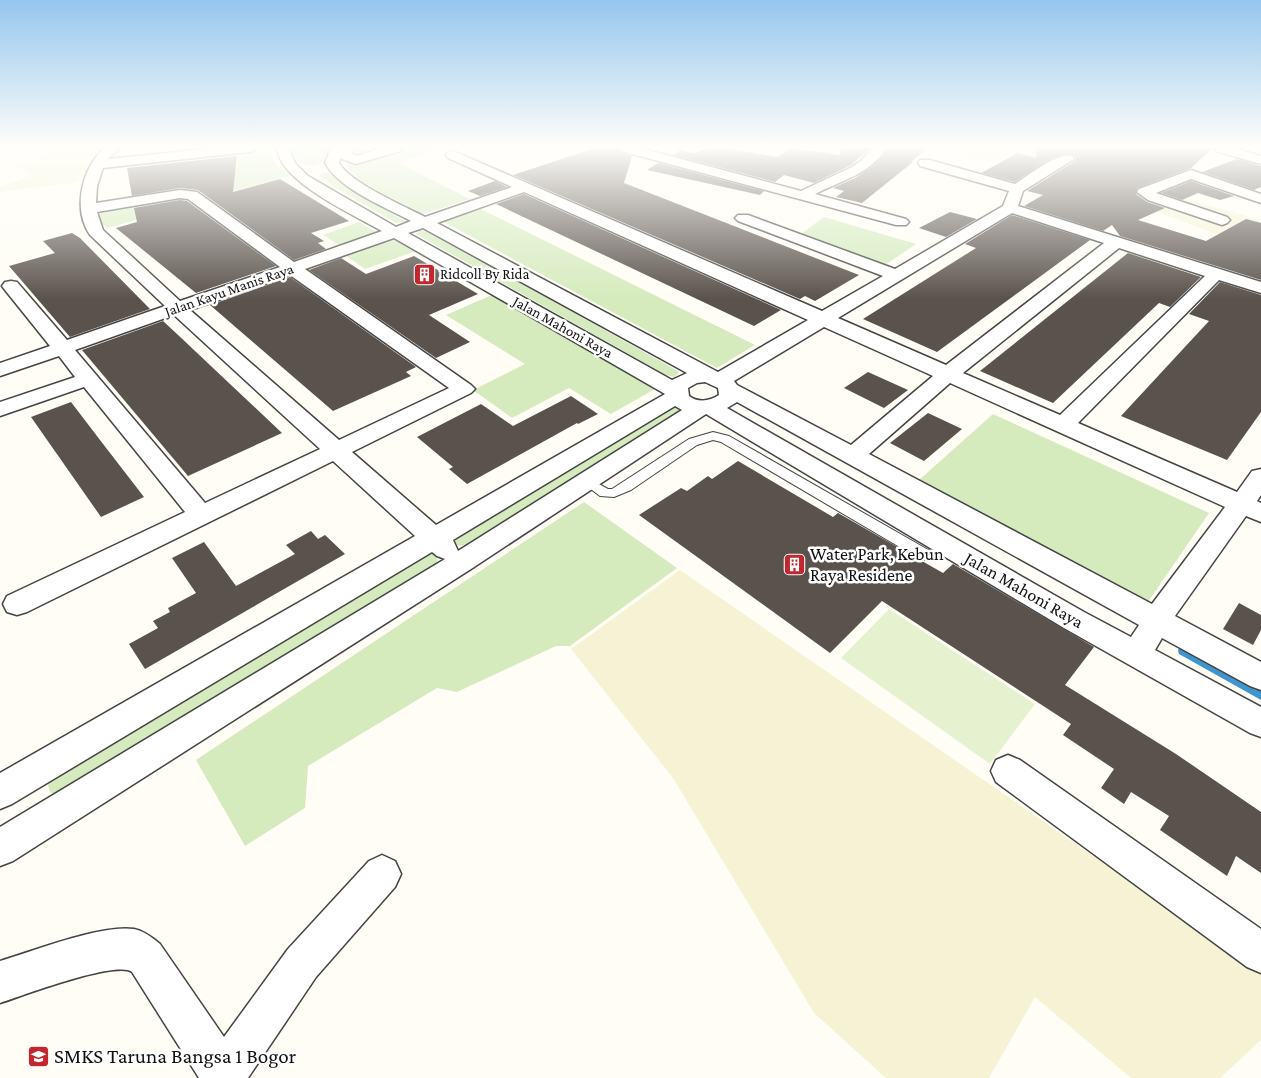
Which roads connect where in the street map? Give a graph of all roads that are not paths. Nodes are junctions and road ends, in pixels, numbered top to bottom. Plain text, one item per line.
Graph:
1 (89, 198) edge
2 (154, 198) edge
3 (197, 198) edge
4 (335, 198) edge
5 (379, 198) edge
6 (491, 198) edge
7 (549, 198) edge
8 (820, 198) edge
9 (1014, 198) edge
10 (1157, 198) edge
11 (1010, 208) junction
12 (89, 209) junction
13 (743, 218) dead end
14 (1222, 220) dead end
15 (423, 222) junction
16 (901, 222) dead end
17 (395, 232) junction
18 (1116, 242) junction
19 (292, 268) junction
20 (1216, 274) junction
21 (896, 275) junction
22 (11, 286) dead end
23 (1261, 288) edge
24 (177, 308) junction
25 (823, 320) junction
26 (62, 348) junction
27 (0, 370) edge
28 (947, 375) junction
29 (88, 380) junction
30 (720, 382) junction
31 (691, 401) junction
32 (0, 409) edge
33 (1062, 426) junction
34 (335, 450) junction
35 (854, 455) junction
36 (1261, 476) edge
37 (586, 481) junction
38 (1252, 509) edge
39 (201, 515) junction
40 (891, 524) junction
41 (434, 537) junction
42 (925, 555) dead end
43 (462, 562) junction
44 (16, 604) dead end
45 (1146, 638) junction
46 (1261, 677) edge
47 (1261, 723) edge
48 (1008, 771) dead end
49 (0, 792) edge
50 (0, 848) edge
51 (382, 874) dead end
52 (1261, 953) edge
53 (0, 982) edge
54 (224, 1077) edge

1 - 12 street
2 - 12 street
3 - 19 street
4 - 17 street, Jalan Mahoni Raya
5 - 15 street, Jalan Mahoni Raya
6 - 15 street, Jalan Kayu Manis Raya
7 - 25 street
8 - 16 street
9 - 11 street
10 - 14 street
11 - 18 street
11 - 21 street
12 - 24 street
13 - 21 street
15 - 17 street, Jalan Kayu Manis Raya
15 - 30 street, Jalan Mahoni Raya
17 - 19 street, Jalan Kayu Manis Raya
17 - 31 street, Jalan Mahoni Raya
18 - 20 street
18 - 28 street
19 - 24 street, Jalan Kayu Manis Raya
19 - 34 street
20 - 23 street
20 - 33 street
21 - 25 street
22 - 26 street
24 - 26 street, Jalan Kayu Manis Raya
24 - 34 street
25 - 28 street
25 - 30 street
26 - 27 street, Jalan Kayu Manis Raya
26 - 29 street
28 - 33 street
28 - 35 street
29 - 32 street
29 - 39 street
30 - 31 street
30 - 31 street
30 - 35 street, Jalan Mahoni Raya
31 - 37 street
31 - 40 street, Jalan Mahoni Raya
31 - 41 street
33 - 38 street
34 - 39 street
34 - 41 street
35 - 45 street, Jalan Mahoni Raya
36 - 38 street
37 - 40 lane
37 - 43 street
38 - 45 street
39 - 44 street
40 - 42 lane
40 - 45 street, Jalan Mahoni Raya
41 - 43 street
41 - 49 street
43 - 50 street
45 - 46 street, Jalan Mahoni Raya
45 - 47 street, Jalan Mahoni Raya
48 - 52 street
51 - 54 street
53 - 54 street

